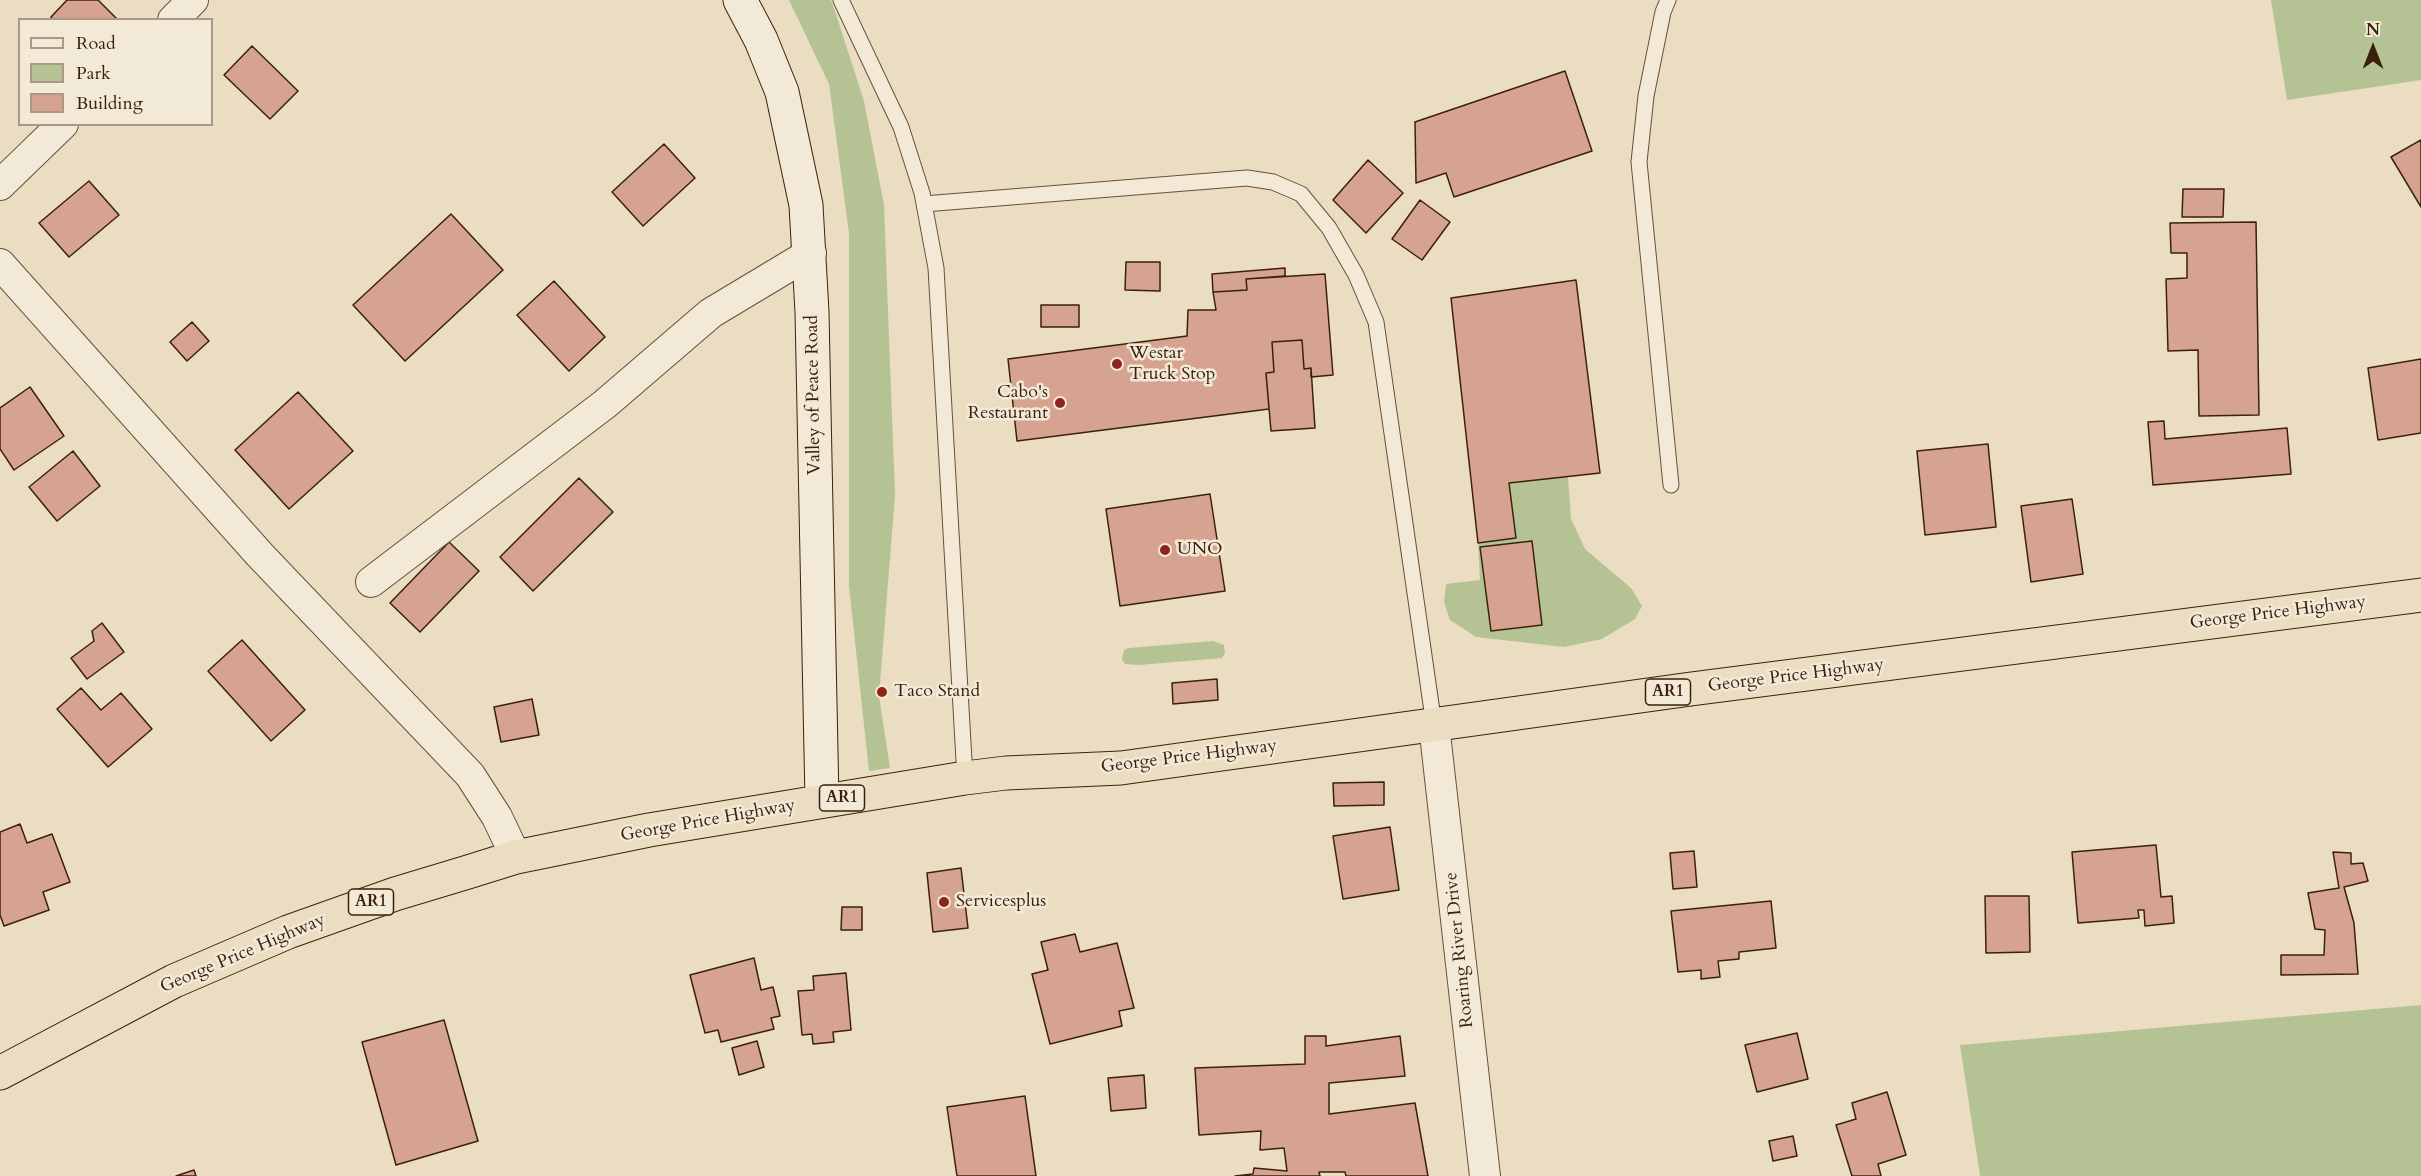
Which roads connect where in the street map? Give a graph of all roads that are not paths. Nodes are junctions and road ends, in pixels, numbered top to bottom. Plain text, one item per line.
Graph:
1 (193, 0) edge
2 (741, 0) edge
3 (841, 0) edge
4 (1668, 0) edge
5 (175, 18) edge
6 (61, 126) edge
7 (0, 185) edge
8 (924, 204) junction
9 (811, 253) junction
10 (0, 264) edge
11 (1671, 485) dead end
12 (371, 582) dead end
13 (2421, 595) edge
14 (1434, 725) junction
15 (965, 778) junction
16 (822, 801) junction
17 (516, 857) junction
18 (0, 1073) edge
19 (1485, 1176) edge

1 - 5 street
2 - 9 street, Valley of Peace Road
3 - 8 lane
4 - 11 lane
6 - 7 street
8 - 14 lane
8 - 15 lane
9 - 12 street
9 - 16 street, Valley of Peace Road
10 - 17 street
13 - 14 highway, George Price Highway / AR1
14 - 15 highway, George Price Highway / AR1
14 - 19 street, Roaring River Drive
15 - 16 highway, George Price Highway / AR1
16 - 17 highway, George Price Highway / AR1
17 - 18 highway, George Price Highway / AR1

